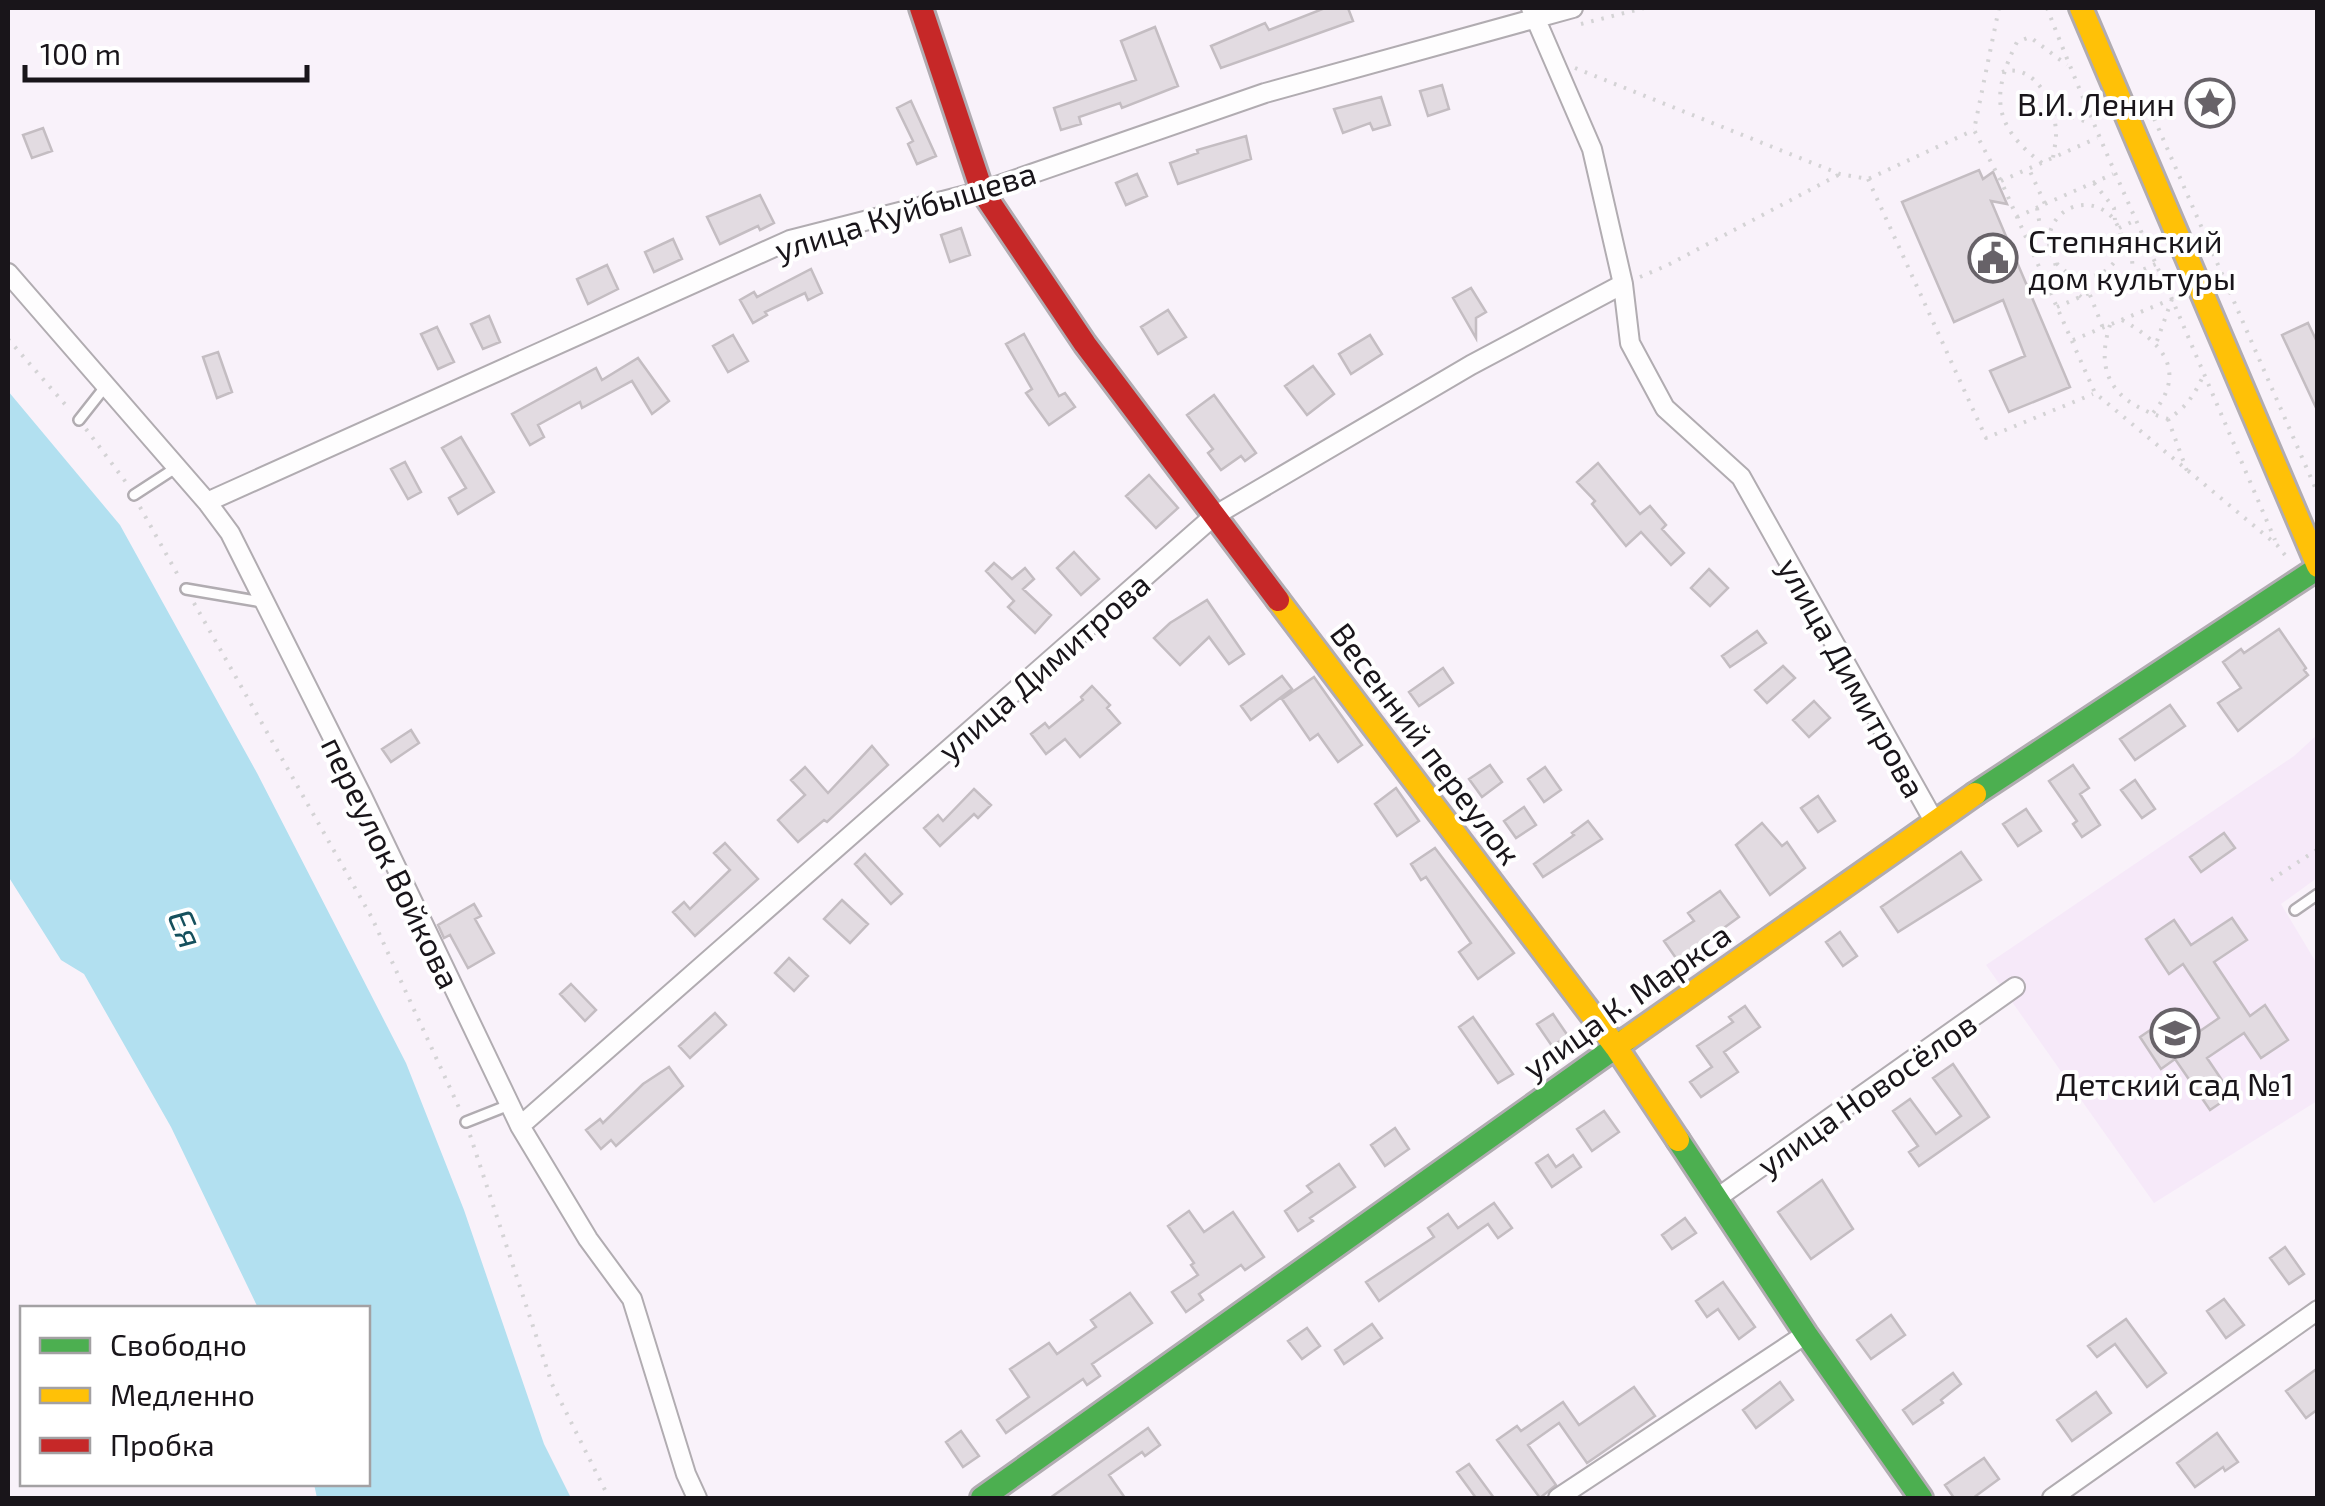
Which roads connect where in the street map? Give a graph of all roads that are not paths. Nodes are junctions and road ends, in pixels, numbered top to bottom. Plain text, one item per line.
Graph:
1 (921, 8) edge
2 (2081, 8) edge
3 (1534, 12) edge
4 (1574, 16) edge
5 (982, 191) junction
6 (8, 273) edge
7 (1623, 284) junction
8 (107, 385) junction
9 (80, 420) road end
10 (177, 467) junction
11 (134, 495) road end
12 (207, 502) junction
13 (1214, 516) junction
14 (2318, 567) edge
15 (186, 589) road end
16 (265, 603) junction
17 (1934, 821) junction
18 (2318, 894) edge
19 (2294, 910) dead end
20 (2015, 987) dead end
21 (1616, 1047) junction
22 (509, 1104) junction
23 (466, 1122) road end
24 (520, 1126) junction
25 (1717, 1198) junction
26 (2318, 1310) edge
27 (1806, 1334) junction
28 (697, 1498) edge
29 (982, 1498) edge
30 (1558, 1498) edge
31 (1922, 1498) edge
32 (2052, 1498) edge

1 - 5 street, Весенний переулок
2 - 14 street
3 - 4 street, улица Куйбышева
3 - 5 street, улица Куйбышева
3 - 7 street, улица Димитрова
5 - 12 street, улица Куйбышева
5 - 13 street, Весенний переулок
6 - 8 street, переулок Войкова
7 - 13 street, улица Димитрова
7 - 17 street, улица Димитрова
8 - 9 lane
8 - 10 street, переулок Войкова
10 - 11 lane
10 - 12 street, переулок Войкова
12 - 16 street, переулок Войкова
13 - 21 street, Весенний переулок
13 - 24 street, улица Димитрова
14 - 17 street, улица К. Маркса
15 - 16 lane
16 - 22 street, переулок Войкова
17 - 21 street, улица К. Маркса
18 - 19 lane
20 - 25 street, улица Новосёлов
21 - 25 street, Весенний переулок
21 - 29 street, улица К. Маркса
22 - 23 lane
22 - 24 street, переулок Войкова
24 - 28 street, переулок Войкова
25 - 27 street, Весенний переулок
26 - 32 street
27 - 30 street
27 - 31 street, Весенний переулок

